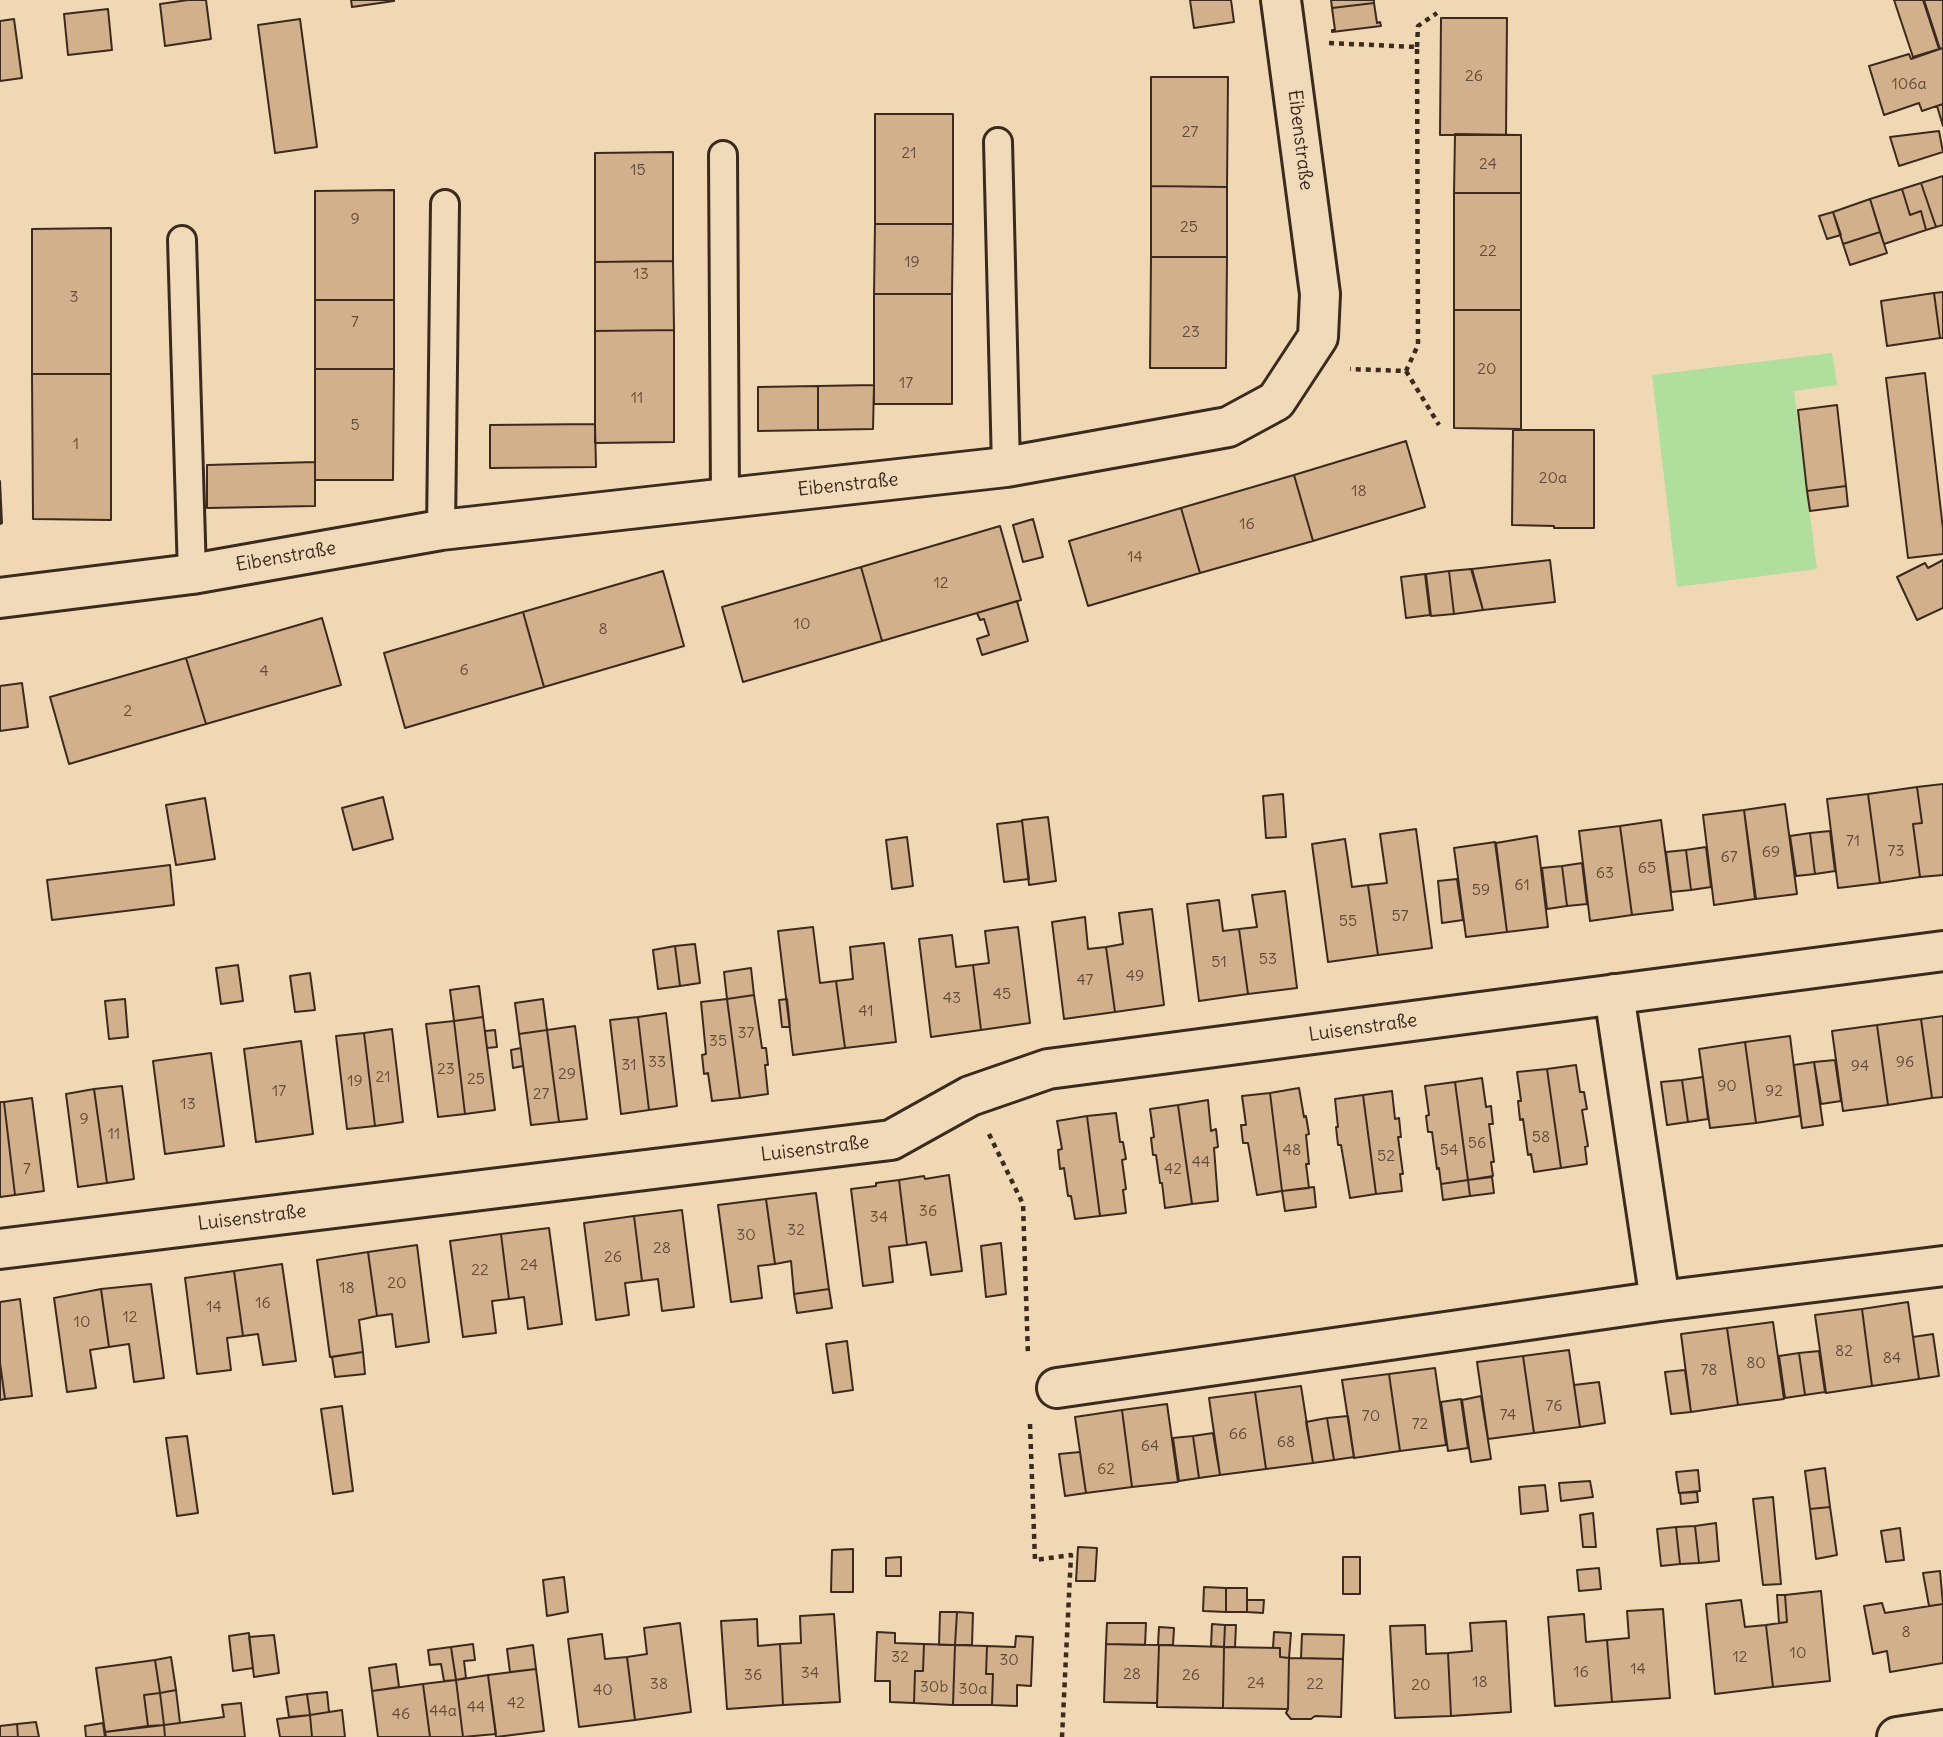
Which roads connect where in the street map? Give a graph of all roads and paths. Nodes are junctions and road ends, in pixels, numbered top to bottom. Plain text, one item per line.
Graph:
1 (1281, 0) edge
2 (1437, 13) dead end
3 (1286, 41) junction
4 (1417, 47) junction
5 (998, 142) dead end
6 (723, 155) dead end
7 (445, 204) dead end
8 (182, 240) dead end
9 (1298, 368) junction
10 (1406, 371) junction
11 (1439, 425) dead end
12 (1006, 467) junction
13 (725, 498) junction
14 (441, 530) junction
15 (192, 574) junction
16 (0, 598) edge
17 (1943, 951) edge
18 (1614, 994) junction
19 (0, 1249) edge
20 (1943, 1266) edge
21 (1660, 1301) junction
22 (1057, 1388) dead end
23 (1943, 1730) edge
24 (1897, 1737) edge

1 - 3 street, Eibenstraße
2 - 4 path
3 - 4 path
3 - 9 street, Eibenstraße
4 - 10 path
5 - 12 lane
6 - 13 lane
7 - 14 lane
8 - 15 lane
9 - 10 path
9 - 12 street, Eibenstraße
10 - 11 path
12 - 13 street, Eibenstraße
13 - 14 street, Eibenstraße
14 - 15 street, Eibenstraße
15 - 16 street, Eibenstraße
17 - 18 street, Luisenstraße
18 - 19 street, Luisenstraße
18 - 21 street
20 - 21 street
21 - 22 street
23 - 24 street

